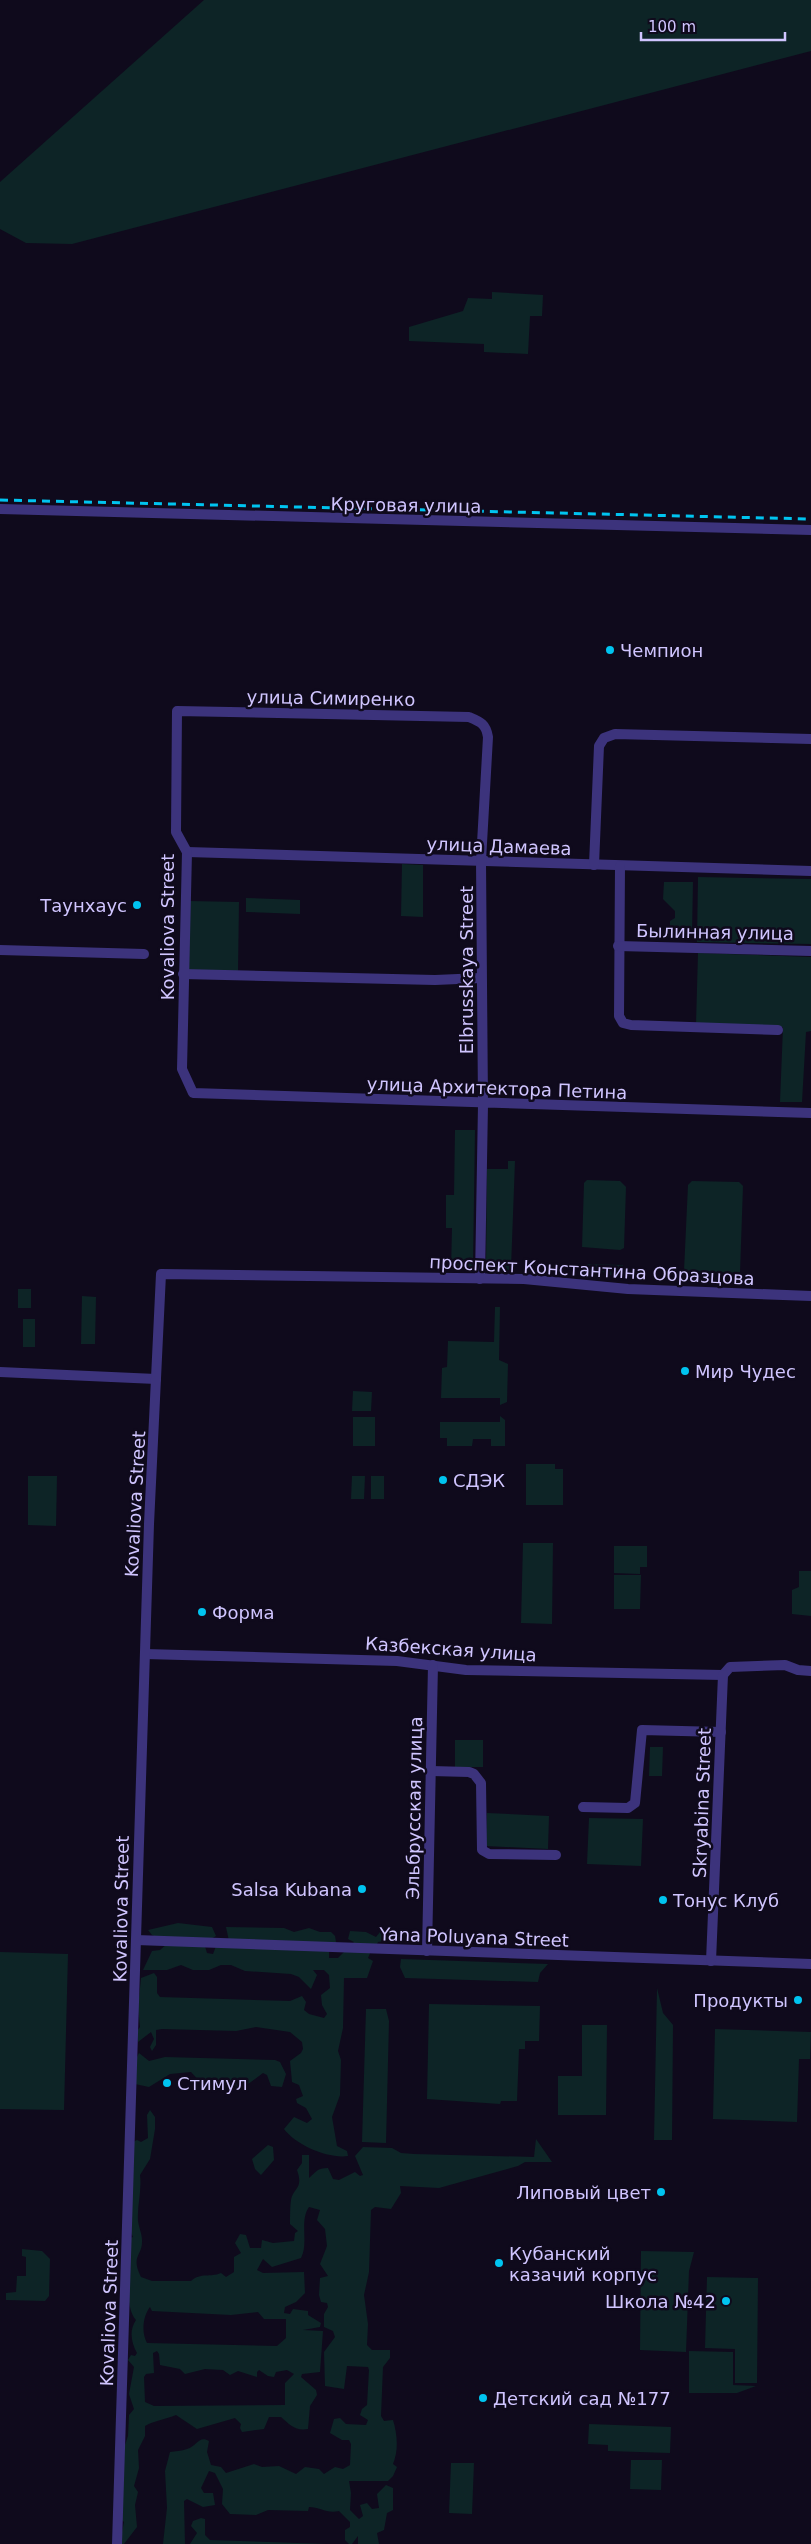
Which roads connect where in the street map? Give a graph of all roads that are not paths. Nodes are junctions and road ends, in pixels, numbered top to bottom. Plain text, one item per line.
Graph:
1 (0, 509) edge
2 (811, 530) edge
3 (177, 711) joint
4 (483, 722) joint
5 (811, 739) edge
6 (186, 852) junction
7 (482, 861) junction
8 (594, 865) junction
9 (620, 866) junction
10 (811, 871) edge
11 (618, 946) junction
12 (0, 950) edge
13 (811, 951) edge
14 (144, 954) dead end
15 (183, 974) junction
16 (481, 978) junction
17 (778, 1030) dead end
18 (188, 1083) joint
19 (483, 1104) junction
20 (811, 1113) edge
21 (161, 1274) joint
22 (480, 1279) junction
23 (811, 1296) edge
24 (0, 1372) edge
25 (156, 1379) junction
26 (145, 1654) junction
27 (433, 1666) junction
28 (811, 1671) edge
29 (723, 1675) junction
30 (721, 1732) junction
31 (431, 1771) junction
32 (583, 1807) dead end
33 (556, 1855) dead end
34 (136, 1940) junction
35 (427, 1951) junction
36 (711, 1961) junction
37 (811, 1964) edge
38 (117, 2544) edge

1 - 2 street, Круговая улица
3 - 4 street, улица Симиренко
3 - 6 street, Kovaliova Street
4 - 7 street, Elbrusskaya Street
5 - 8 street
6 - 7 street, улица Дамаева
6 - 15 street, Kovaliova Street
7 - 8 street, улица Дамаева
7 - 16 street, Elbrusskaya Street
8 - 9 street, улица Дамаева
9 - 10 street, улица Дамаева
9 - 11 street
11 - 13 street, Былинная улица
11 - 17 street
12 - 14 street
15 - 16 street
15 - 18 street, Kovaliova Street
16 - 19 street, Elbrusskaya Street
18 - 19 street, улица Архитектора Петина
19 - 20 street, улица Архитектора Петина
19 - 22 street, Elbrusskaya Street
21 - 22 street, проспект Константина Образцова
21 - 25 street, Kovaliova Street
22 - 23 street, проспект Константина Образцова
24 - 25 street
25 - 26 street, Kovaliova Street
26 - 27 street, Казбекская улица
26 - 34 street, Kovaliova Street
27 - 29 street, Казбекская улица
27 - 31 street, Эльбрусская улица
28 - 29 street, Казбекская улица
29 - 30 street, Skryabina Street
30 - 32 street
30 - 36 street, Skryabina Street
31 - 33 street
31 - 35 street, Эльбрусская улица
34 - 35 street, Yana Poluyana Street
34 - 38 street, Kovaliova Street
35 - 36 street, Yana Poluyana Street
36 - 37 street, Yana Poluyana Street

